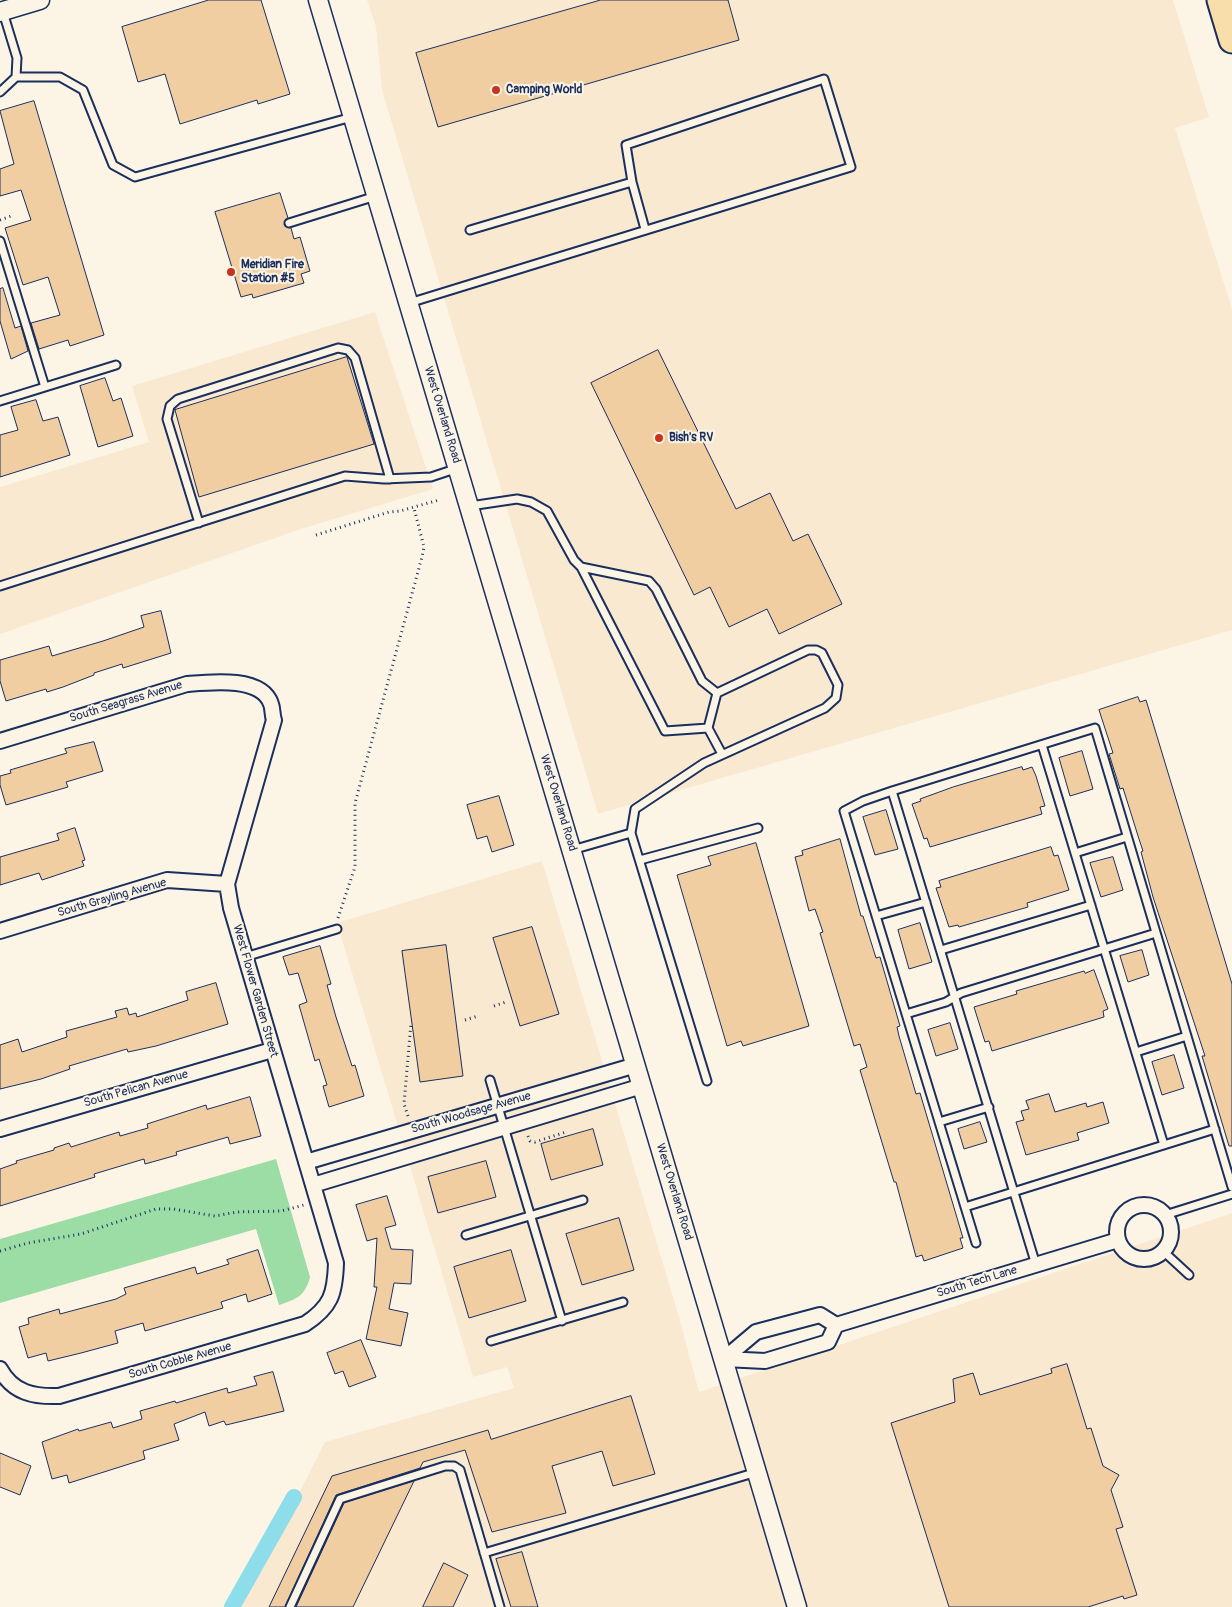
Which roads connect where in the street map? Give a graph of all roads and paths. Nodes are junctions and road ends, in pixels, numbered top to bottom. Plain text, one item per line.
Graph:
1 (40, 0) edge
2 (318, 0) edge
3 (1220, 0) edge
4 (1, 12) edge
5 (1232, 40) edge
6 (16, 77) junction
7 (0, 92) edge
8 (353, 117) junction
9 (632, 182) junction
10 (376, 196) junction
11 (14, 215) dead end
12 (0, 220) edge
13 (289, 223) dead end
14 (645, 228) junction
15 (470, 230) dead end
16 (0, 241) edge
17 (408, 303) junction
18 (116, 365) dead end
19 (45, 387) junction
20 (0, 401) edge
21 (458, 468) junction
22 (390, 479) junction
23 (439, 500) dead end
24 (469, 506) junction
25 (414, 508) junction
26 (199, 523) junction
27 (316, 535) dead end
28 (581, 567) junction
29 (0, 586) edge
30 (254, 686) joint
31 (716, 693) junction
32 (708, 728) junction
33 (0, 740) edge
34 (1042, 745) junction
35 (722, 754) junction
36 (892, 791) junction
37 (758, 828) dead end
38 (631, 833) junction
39 (1127, 837) junction
40 (572, 850) junction
41 (1075, 854) junction
42 (640, 860) junction
43 (227, 884) junction
44 (926, 902) junction
45 (1091, 905) junction
46 (876, 916) junction
47 (337, 929) joint
48 (0, 931) edge
49 (1156, 933) junction
50 (1104, 949) junction
51 (941, 950) junction
52 (245, 957) junction
53 (955, 997) junction
54 (506, 1002) dead end
55 (494, 1006) dead end
56 (906, 1014) junction
57 (478, 1016) dead end
58 (465, 1020) dead end
59 (411, 1023) dead end
60 (1187, 1036) junction
61 (272, 1050) junction
62 (1136, 1052) junction
63 (636, 1064) junction
64 (490, 1080) dead end
65 (707, 1082) dead end
66 (642, 1086) junction
67 (497, 1106) junction
68 (988, 1107) junction
69 (408, 1116) dead end
70 (939, 1122) junction
71 (504, 1128) junction
72 (0, 1129) edge
73 (1215, 1129) junction
74 (566, 1132) dead end
75 (528, 1136) dead end
76 (1164, 1145) junction
77 (306, 1162) junction
78 (313, 1185) junction
79 (1232, 1186) edge
80 (1014, 1192) junction
81 (1232, 1194) edge
82 (583, 1200) dead end
83 (305, 1204) dead end
84 (965, 1207) junction
85 (1165, 1215) junction
86 (531, 1217) junction
87 (466, 1235) dead end
88 (1118, 1240) junction
89 (976, 1243) dead end
90 (0, 1251) edge
91 (1163, 1251) junction
92 (1036, 1265) junction
93 (1189, 1275) dead end
94 (330, 1301) joint
95 (623, 1302) dead end
96 (562, 1321) junction
97 (836, 1325) junction
98 (491, 1341) dead end
99 (724, 1359) junction
100 (0, 1368) edge
101 (757, 1472) junction
102 (484, 1553) junction
103 (290, 1607) edge
104 (500, 1607) edge
105 (797, 1607) edge

1 - 4 street
2 - 8 street, West Overland Road
3 - 5 highway
4 - 6 lane
6 - 7 lane
6 - 8 lane
8 - 10 street, West Overland Road
9 - 14 lane
9 - 14 lane
9 - 15 lane
10 - 13 lane
10 - 17 street, West Overland Road
11 - 12 path
14 - 17 lane
16 - 19 lane
17 - 21 street, West Overland Road
18 - 19 lane
19 - 20 lane
21 - 22 lane
21 - 24 street, West Overland Road
22 - 26 lane
22 - 26 lane
23 - 25 path
24 - 28 lane
24 - 40 street, West Overland Road
25 - 27 path
25 - 47 path
26 - 29 lane
28 - 31 lane
28 - 32 lane
30 - 33 street, South Seagrass Avenue
30 - 43 street, West Flower Garden Street
31 - 32 lane
31 - 35 lane
32 - 35 lane
34 - 36 lane
34 - 39 lane
34 - 41 lane
35 - 38 lane
36 - 44 lane
36 - 46 lane
37 - 42 lane
38 - 40 lane
38 - 42 lane
39 - 41 lane
39 - 49 lane
40 - 63 street, West Overland Road
41 - 45 lane
42 - 65 lane
43 - 48 street, South Grayling Avenue
43 - 52 street, West Flower Garden Street
44 - 46 lane
44 - 51 lane
45 - 50 lane
45 - 51 lane
46 - 56 lane
47 - 52 lane
49 - 50 lane
49 - 60 lane
50 - 53 lane
50 - 62 lane
51 - 53 lane
52 - 61 street, West Flower Garden Street
53 - 56 lane
53 - 68 lane
54 - 55 path
56 - 70 lane
57 - 58 path
59 - 69 path
60 - 62 lane
60 - 73 lane
61 - 72 street, South Pelican Avenue
61 - 77 street, West Flower Garden Street
62 - 76 lane
63 - 66 street, West Overland Road
63 - 67 street, South Woodsage Avenue
64 - 67 lane
66 - 71 street, South Woodsage Avenue
66 - 99 street, West Overland Road
67 - 71 lane
67 - 77 street, South Woodsage Avenue
68 - 70 lane
68 - 80 lane
70 - 84 lane
71 - 78 street, South Woodsage Avenue
71 - 86 lane
73 - 76 lane
73 - 79 lane
74 - 75 path
76 - 80 lane
77 - 78 street, West Flower Garden Street
78 - 94 street, West Flower Garden Street
80 - 84 lane
80 - 92 lane
81 - 85 lane
82 - 86 lane
83 - 90 path
84 - 89 lane
85 - 88 street
85 - 91 street
86 - 87 lane
86 - 96 lane
88 - 91 street
88 - 92 street, South Tech Lane
91 - 93 lane
92 - 97 street, South Tech Lane
94 - 100 street, South Cobble Avenue
95 - 96 lane
96 - 98 lane
97 - 99 street
97 - 99 street
99 - 101 street, West Overland Road
101 - 102 lane
101 - 105 street, West Overland Road
102 - 103 lane
102 - 104 lane

